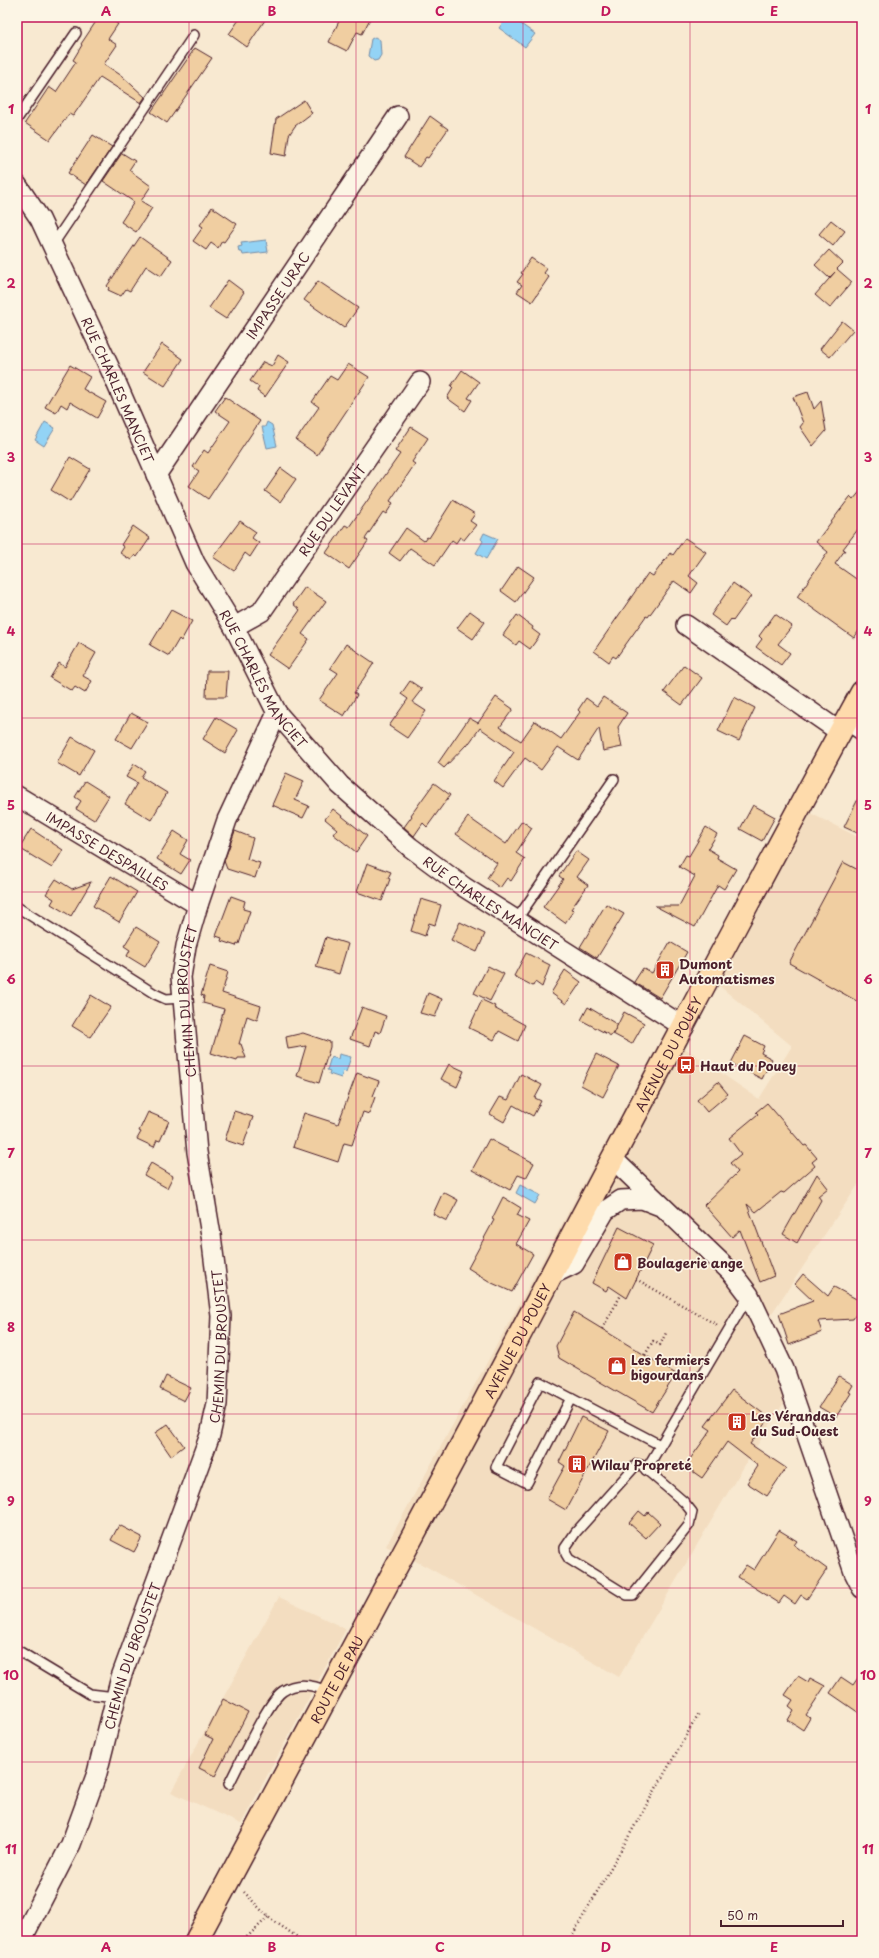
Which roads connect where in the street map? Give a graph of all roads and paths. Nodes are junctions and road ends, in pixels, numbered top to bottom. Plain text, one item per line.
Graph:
1 (76, 33) dead end
2 (194, 35) dead end
3 (398, 116) dead end
4 (17, 119) edge
5 (17, 185) edge
6 (52, 246) junction
7 (420, 382) dead end
8 (156, 474) junction
9 (686, 625) dead end
10 (234, 627) junction
11 (862, 692) edge
12 (277, 713) junction
13 (850, 727) edge
14 (614, 779) dead end
15 (17, 796) edge
16 (198, 905) junction
17 (17, 907) edge
18 (517, 918) junction
19 (182, 998) junction
20 (684, 1027) junction
21 (612, 1158) junction
22 (663, 1207) junction
23 (551, 1275) junction
24 (636, 1279) dead end
25 (622, 1294) dead end
26 (749, 1294) junction
27 (602, 1329) dead end
28 (667, 1331) dead end
29 (727, 1331) junction
30 (645, 1355) dead end
31 (571, 1398) junction
32 (476, 1417) joint
33 (660, 1445) junction
34 (646, 1470) junction
35 (862, 1588) edge
36 (17, 1650) edge
37 (329, 1692) junction
38 (115, 1697) junction
39 (699, 1713) dead end
40 (229, 1784) dead end
41 (230, 1877) junction
42 (268, 1917) junction
43 (21, 1941) edge
44 (196, 1941) edge
45 (246, 1941) edge
46 (303, 1941) edge
47 (569, 1941) edge

1 - 4 lane
2 - 6 lane
3 - 8 street, IMPASSE URAC
5 - 6 street, RUE CHARLES MANCIET
6 - 8 street, RUE CHARLES MANCIET
7 - 10 street, RUE DU LEVANT
8 - 10 street, RUE CHARLES MANCIET
9 - 13 street
10 - 12 street, RUE CHARLES MANCIET
11 - 13 main road, AVENUE DU POUEY
12 - 16 street, CHEMIN DU BROUSTET
12 - 18 street, RUE CHARLES MANCIET
13 - 20 main road, AVENUE DU POUEY
14 - 18 lane
15 - 16 street, IMPASSE DESPAILLES
16 - 19 street, CHEMIN DU BROUSTET
17 - 19 lane
18 - 20 street, RUE CHARLES MANCIET
19 - 38 street, CHEMIN DU BROUSTET
20 - 21 main road, AVENUE DU POUEY
21 - 22 street
21 - 23 main road, AVENUE DU POUEY
22 - 23 street
22 - 26 street
23 - 32 main road, AVENUE DU POUEY
24 - 29 path
25 - 27 path
26 - 29 lane
26 - 35 street
28 - 30 path
29 - 33 lane
31 - 31 lane
31 - 33 lane
32 - 37 main road, ROUTE DE PAU
33 - 34 lane
34 - 34 lane
36 - 38 lane
37 - 40 lane
37 - 41 main road, ROUTE DE PAU
38 - 43 street, CHEMIN DU BROUSTET
39 - 47 path
41 - 42 path
41 - 44 main road, ROUTE DE PAU
42 - 45 path
42 - 46 path

